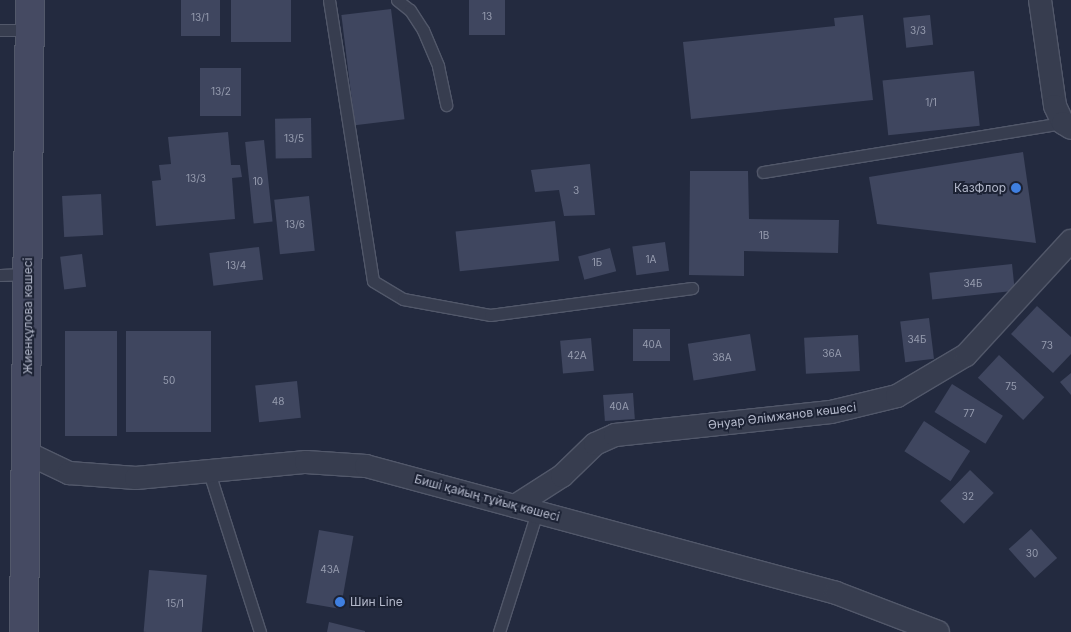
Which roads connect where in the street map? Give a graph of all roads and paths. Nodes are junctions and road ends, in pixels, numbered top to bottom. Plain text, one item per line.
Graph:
1 (30, 0) edge
2 (329, 0) edge
3 (397, 0) edge
4 (1040, 0) edge
5 (0, 30) edge
6 (30, 30) junction
7 (446, 105) dead end
8 (1067, 125) edge
9 (763, 172) dead end
10 (1071, 241) edge
11 (29, 274) junction
12 (0, 275) edge
13 (692, 288) dead end
14 (27, 453) junction
15 (208, 469) junction
16 (516, 506) junction
17 (537, 512) junction
18 (24, 632) edge
19 (260, 632) edge
20 (499, 632) edge
21 (938, 632) edge

1 - 6 street, Жиенқұлова көшесі
2 - 13 lane
3 - 7 lane
4 - 8 street
5 - 6 lane
6 - 11 street, Жиенқұлова көшесі
8 - 9 lane
10 - 16 street, Әнуар Әлімжанов көшесі
11 - 12 lane
11 - 14 street, Жиенқұлова көшесі
14 - 15 street, Биші қайың тұйық көшесі
14 - 18 street, Жиенқұлова көшесі
15 - 16 street, Биші қайың тұйық көшесі
15 - 19 lane
16 - 17 street, Биші қайың тұйық көшесі
17 - 20 lane
17 - 21 street, Биші қайың тұйық көшесі

